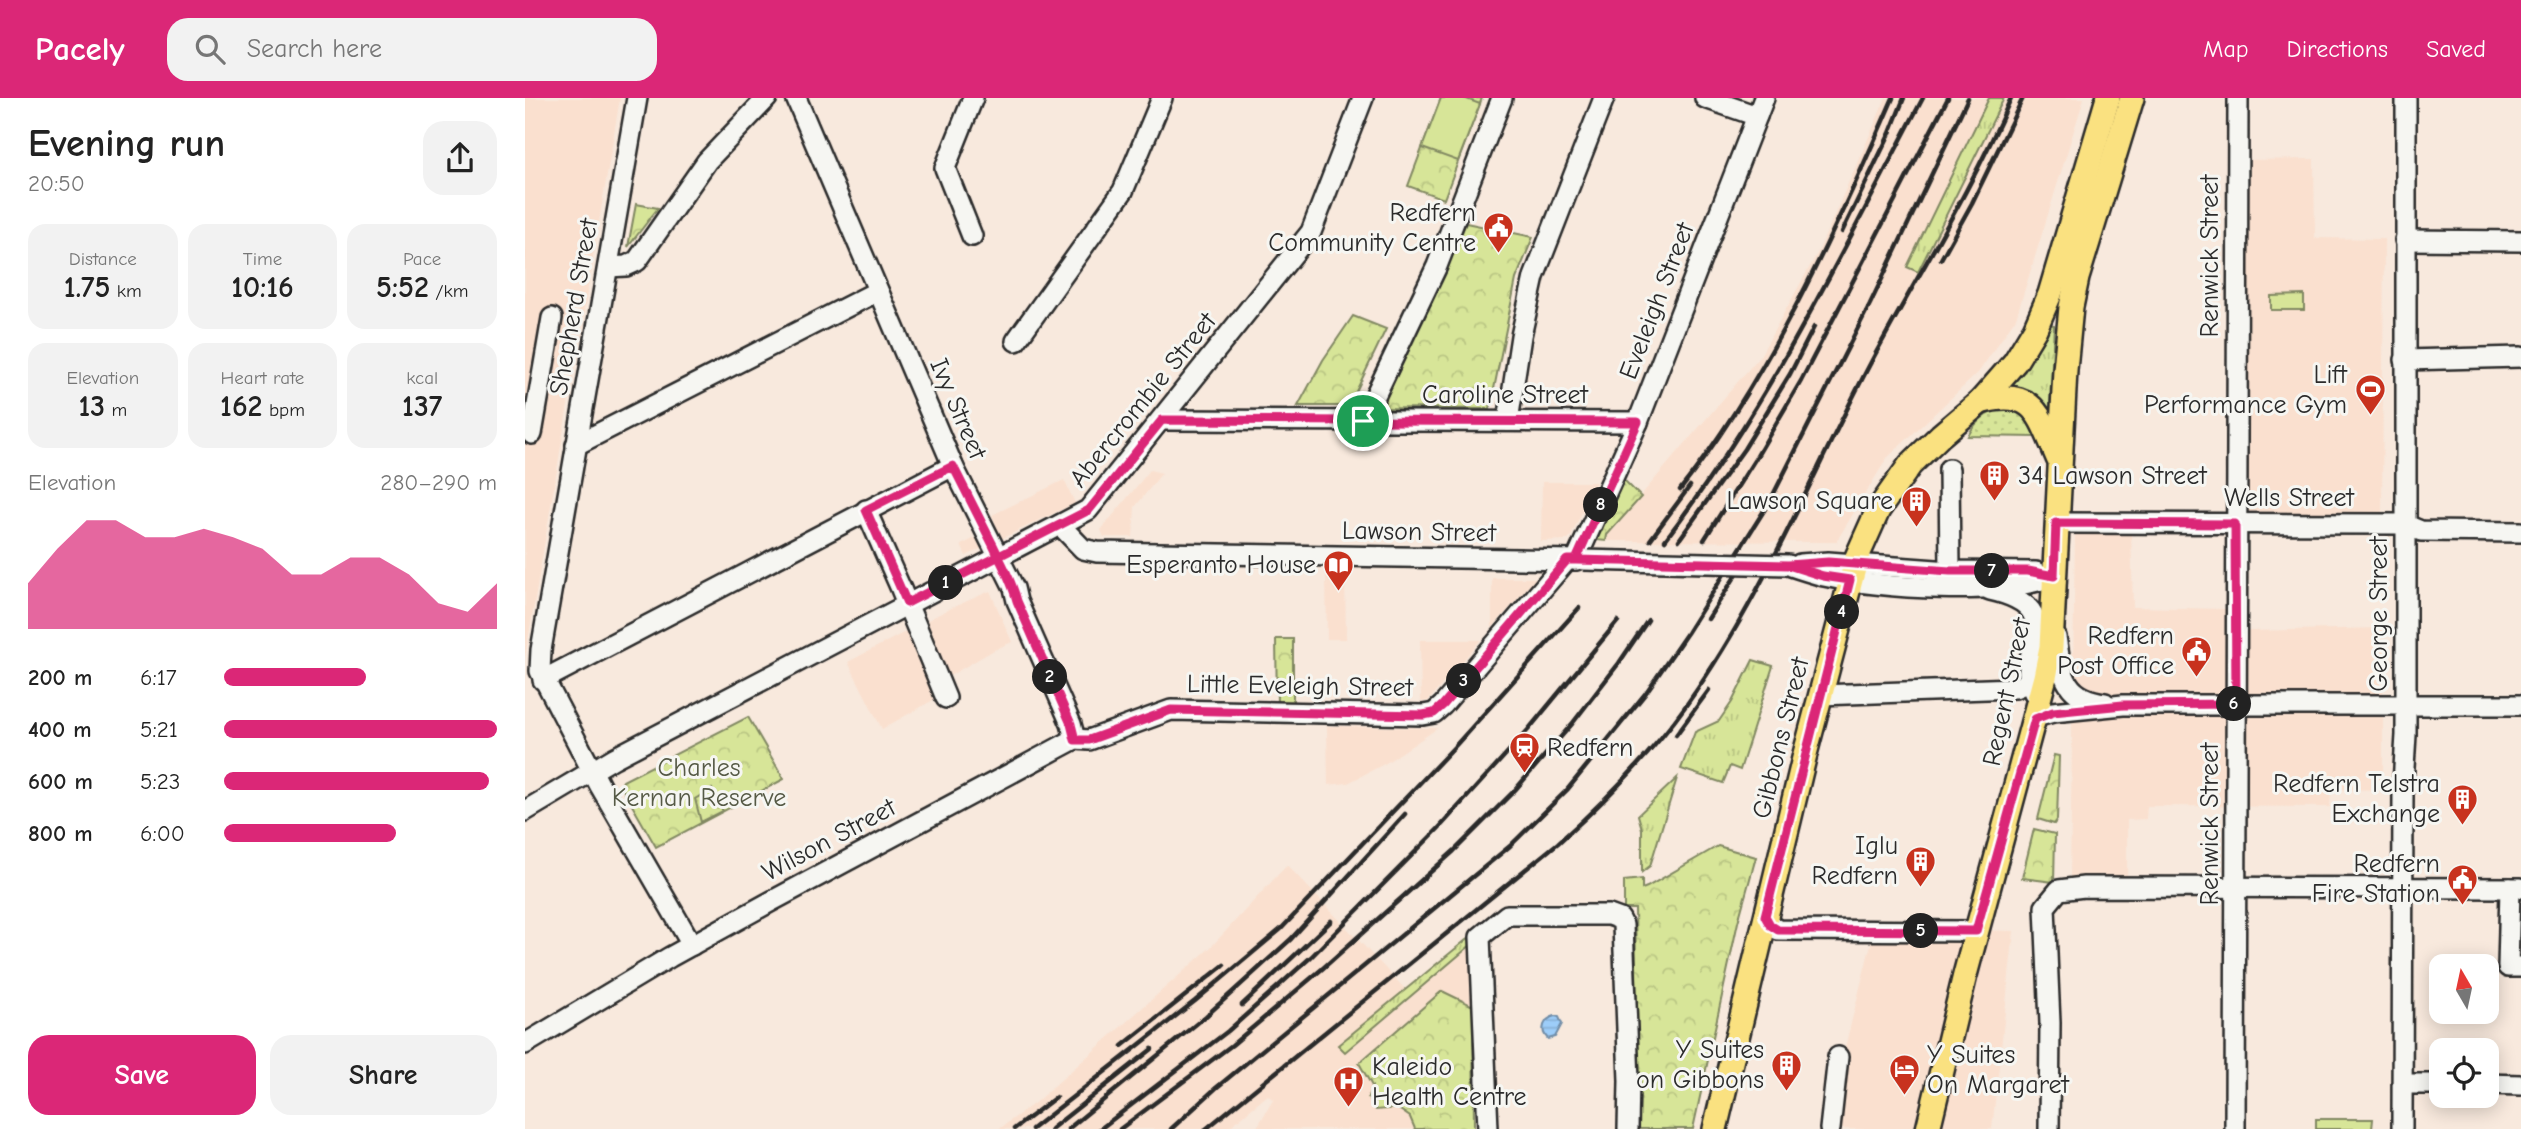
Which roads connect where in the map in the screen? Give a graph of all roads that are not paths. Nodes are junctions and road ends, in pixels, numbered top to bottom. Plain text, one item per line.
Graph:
1 (637, 98) edge
2 (767, 98) edge
3 (796, 98) edge
4 (973, 98) edge
5 (1162, 98) edge
6 (1363, 98) edge
7 (1502, 98) edge
8 (1604, 98) edge
9 (1705, 98) edge
10 (2108, 98) edge
11 (2131, 98) edge
12 (2238, 98) edge
13 (2406, 98) edge
14 (1761, 107) edge
15 (972, 236) dead end
16 (2405, 240) junction
17 (2521, 240) edge
18 (608, 267) junction
19 (878, 291) junction
20 (552, 318) dead end
21 (1016, 341) dead end
22 (2521, 357) edge
23 (2405, 360) junction
24 (1980, 402) junction
25 (1162, 420) junction
26 (1363, 421) junction
27 (1508, 421) junction
28 (1638, 422) junction
29 (532, 435) dead end
30 (576, 444) junction
31 (2060, 461) junction
32 (953, 466) junction
33 (1949, 469) dead end
34 (866, 510) junction
35 (2056, 523) junction
36 (2235, 524) junction
37 (2404, 524) junction
38 (1060, 525) junction
39 (2521, 532) edge
40 (998, 556) junction
41 (1575, 560) junction
42 (1950, 571) junction
43 (1853, 573) junction
44 (2054, 576) junction
45 (1979, 588) junction
46 (907, 603) junction
47 (2054, 619) junction
48 (543, 680) junction
49 (1821, 695) junction
50 (946, 698) dead end
51 (2034, 702) junction
52 (2236, 704) junction
53 (2123, 705) junction
54 (2406, 705) junction
55 (2521, 705) edge
56 (1171, 710) joint
57 (1075, 740) junction
58 (593, 771) junction
59 (525, 810) edge
60 (2236, 888) junction
61 (2515, 888) edge
62 (2404, 889) junction
63 (1765, 916) junction
64 (1976, 931) junction
65 (692, 945) junction
66 (2521, 967) edge
67 (525, 1044) edge
68 (1838, 1058) dead end
69 (2403, 1084) junction
70 (2429, 1084) edge
71 (2499, 1084) edge
72 (2521, 1085) edge
73 (1488, 1129) edge
74 (1628, 1129) edge
75 (1715, 1129) edge
76 (1830, 1129) edge
77 (1928, 1129) edge
78 (2049, 1129) edge
79 (2235, 1129) edge
80 (2402, 1129) edge

1 - 18 street, Shepherd Street
2 - 18 street
3 - 19 street, Ivy Street
4 - 15 street
5 - 21 street
6 - 25 street, Abercrombie Street
7 - 26 street
8 - 27 street
9 - 14 street
10 - 24 main road
11 - 31 main road, Regent Street
12 - 36 street, Renwick Street
13 - 16 street, George Street
14 - 28 street, Eveleigh Street
16 - 17 street
16 - 23 street, George Street
18 - 30 street, Shepherd Street
19 - 30 street
19 - 32 street, Ivy Street
20 - 29 street
22 - 23 street
23 - 37 street, George Street
24 - 31 main road
24 - 43 main road, Gibbons Street
25 - 26 street, Caroline Street
25 - 38 street, Abercrombie Street
26 - 27 street, Caroline Street
27 - 28 street, Caroline Street
28 - 41 street, Eveleigh Street
30 - 48 street, Shepherd Street
31 - 35 main road, Regent Street
32 - 34 street
32 - 40 street, Ivy Street
33 - 42 street
34 - 46 street
34 - 48 street
35 - 36 street, Wells Street
35 - 44 main road, Regent Street
36 - 37 street, Wells Street
36 - 52 street, Renwick Street
37 - 39 street, Wells Street
37 - 54 street, George Street
38 - 40 street, Abercrombie Street
38 - 41 street, Lawson Street
40 - 46 street, Abercrombie Street
40 - 57 street, Ivy Street
41 - 43 street, Lawson Street, bridge
41 - 56 street, Little Eveleigh Street
42 - 43 street
42 - 44 street
43 - 45 street
43 - 49 main road, Gibbons Street
44 - 45 street
44 - 47 main road, Regent Street
45 - 51 street
46 - 50 street
46 - 58 street, Abercrombie Street
47 - 51 main road, Regent Street
47 - 53 street
48 - 58 street, Shepherd Street
49 - 51 street
49 - 63 main road, Gibbons Street
51 - 53 street
51 - 64 main road, Regent Street
52 - 53 street
52 - 54 street
52 - 60 street, Renwick Street
54 - 55 street
54 - 62 street, George Street
56 - 57 street, Wilson Street
57 - 65 street, Wilson Street
58 - 59 street, Abercrombie Street
58 - 65 street, Shepherd Street
60 - 62 street
60 - 78 street
60 - 79 street, Renwick Street
61 - 62 street
61 - 66 street
62 - 69 street, George Street
63 - 64 street
63 - 75 main road, Gibbons Street
64 - 77 main road, Regent Street
65 - 67 street, Wilson Street
68 - 76 street
69 - 70 street
69 - 80 street, George Street
71 - 72 street
73 - 74 street

